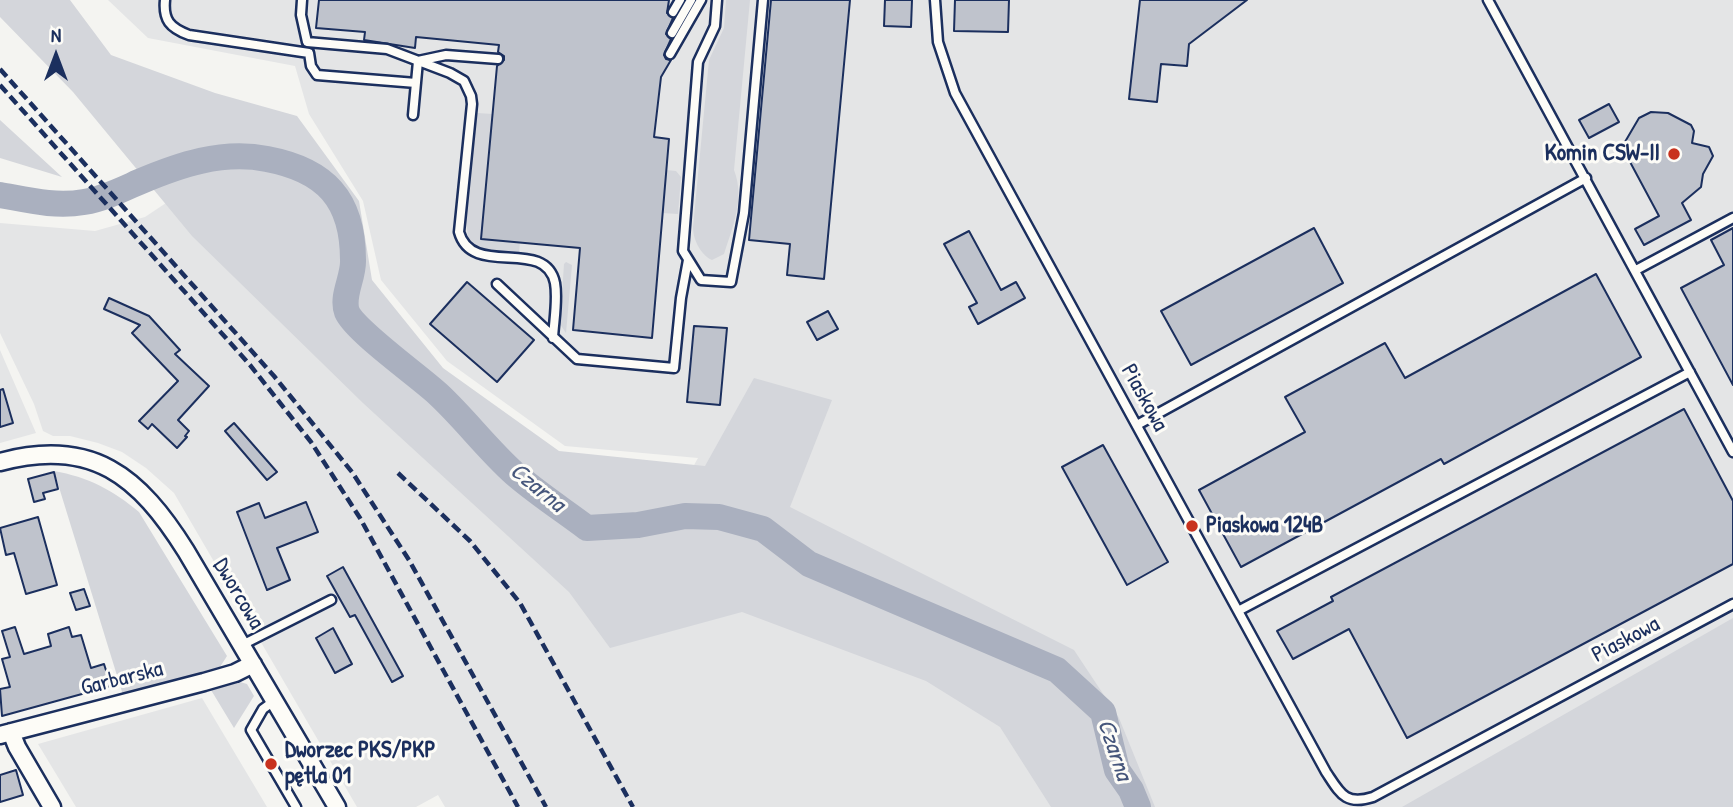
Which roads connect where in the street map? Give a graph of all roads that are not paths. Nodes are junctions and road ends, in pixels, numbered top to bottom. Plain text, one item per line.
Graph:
1 (165, 0) edge
2 (302, 0) edge
3 (680, 0) edge
4 (691, 0) edge
5 (701, 0) edge
6 (717, 0) edge
7 (763, 0) edge
8 (935, 0) edge
9 (1489, 0) edge
10 (673, 12) dead end
11 (672, 33) dead end
12 (307, 42) junction
13 (309, 53) junction
14 (670, 54) dead end
15 (498, 60) dead end
16 (418, 61) junction
17 (416, 82) junction
18 (413, 115) dead end
19 (1586, 178) junction
20 (1733, 218) edge
21 (688, 260) junction
22 (1636, 270) junction
23 (497, 284) dead end
24 (553, 338) junction
25 (1690, 372) junction
26 (1137, 425) junction
27 (1732, 447) edge
28 (0, 462) edge
29 (331, 600) dead end
30 (1733, 604) edge
31 (1238, 611) junction
32 (242, 645) junction
33 (253, 664) junction
34 (274, 701) junction
35 (6, 733) edge
36 (1351, 804) edge
37 (52, 807) edge
38 (296, 807) edge
39 (337, 807) edge

1 - 13 lane
2 - 12 lane
3 - 10 lane
4 - 11 lane
5 - 14 lane
6 - 21 lane
7 - 21 lane
8 - 26 lane, Piaskowa
9 - 19 lane
12 - 13 lane
12 - 16 lane
13 - 17 lane
15 - 16 lane
16 - 17 lane
16 - 24 lane
17 - 18 lane
19 - 22 lane
19 - 26 lane
20 - 22 lane
21 - 24 lane
22 - 25 lane
23 - 24 lane
25 - 27 lane
25 - 31 lane
26 - 31 lane, Piaskowa
28 - 32 street, Dworcowa
29 - 32 lane
30 - 36 lane, Piaskowa
31 - 36 lane, Piaskowa
32 - 33 street, Dworcowa
33 - 34 street, Dworcowa
33 - 35 street, Garbarska
34 - 38 lane
34 - 39 street, Dworcowa
35 - 37 street

